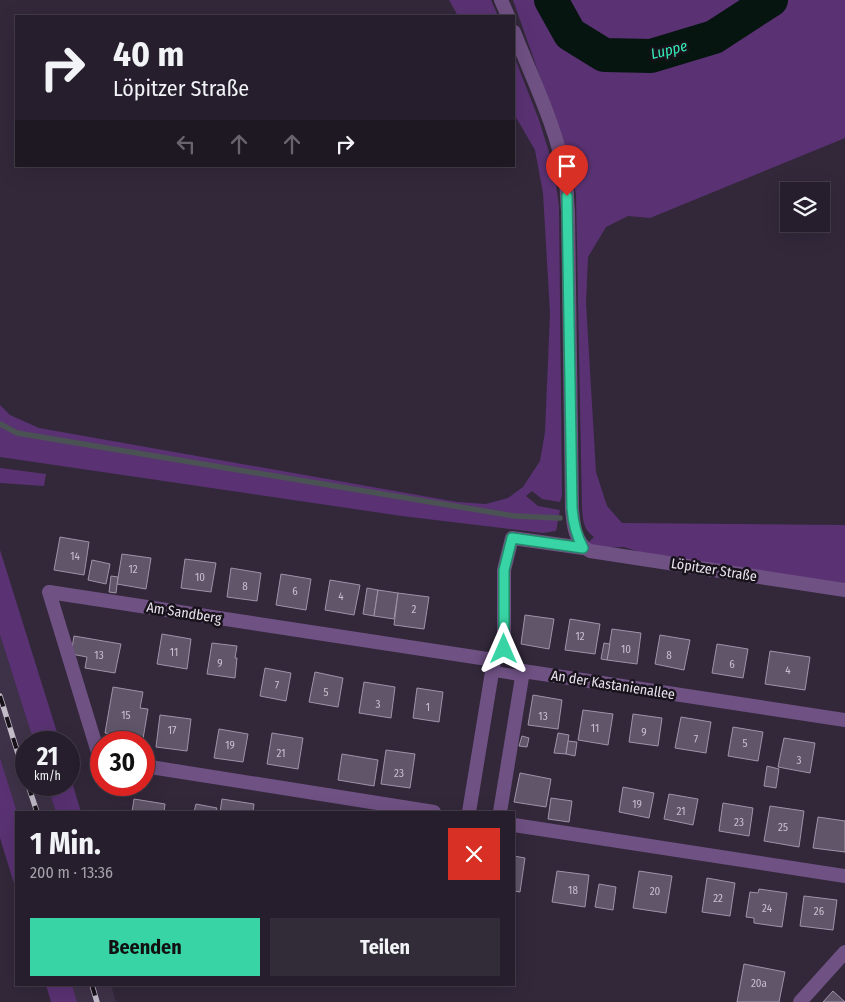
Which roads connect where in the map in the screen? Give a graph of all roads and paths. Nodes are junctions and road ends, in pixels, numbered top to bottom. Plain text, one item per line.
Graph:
1 (501, 0) edge
2 (508, 15) edge
3 (515, 35) edge
4 (583, 548) junction
5 (845, 590) edge
6 (493, 666) junction
7 (522, 676) junction
8 (845, 720) edge
9 (91, 731) edge
10 (155, 768) edge
11 (428, 811) edge
12 (469, 811) edge
13 (500, 811) edge
14 (515, 825) edge
15 (845, 876) edge
16 (845, 952) edge
17 (800, 1002) edge

1 - 2 street
3 - 4 street
4 - 5 street, Löpitzer Straße
4 - 6 street, Löpitzer Straße
6 - 7 street
6 - 9 street, Am Sandberg
6 - 12 street
7 - 8 street, An der Kastanienallee
7 - 13 street
10 - 11 street
14 - 15 street
16 - 17 street

